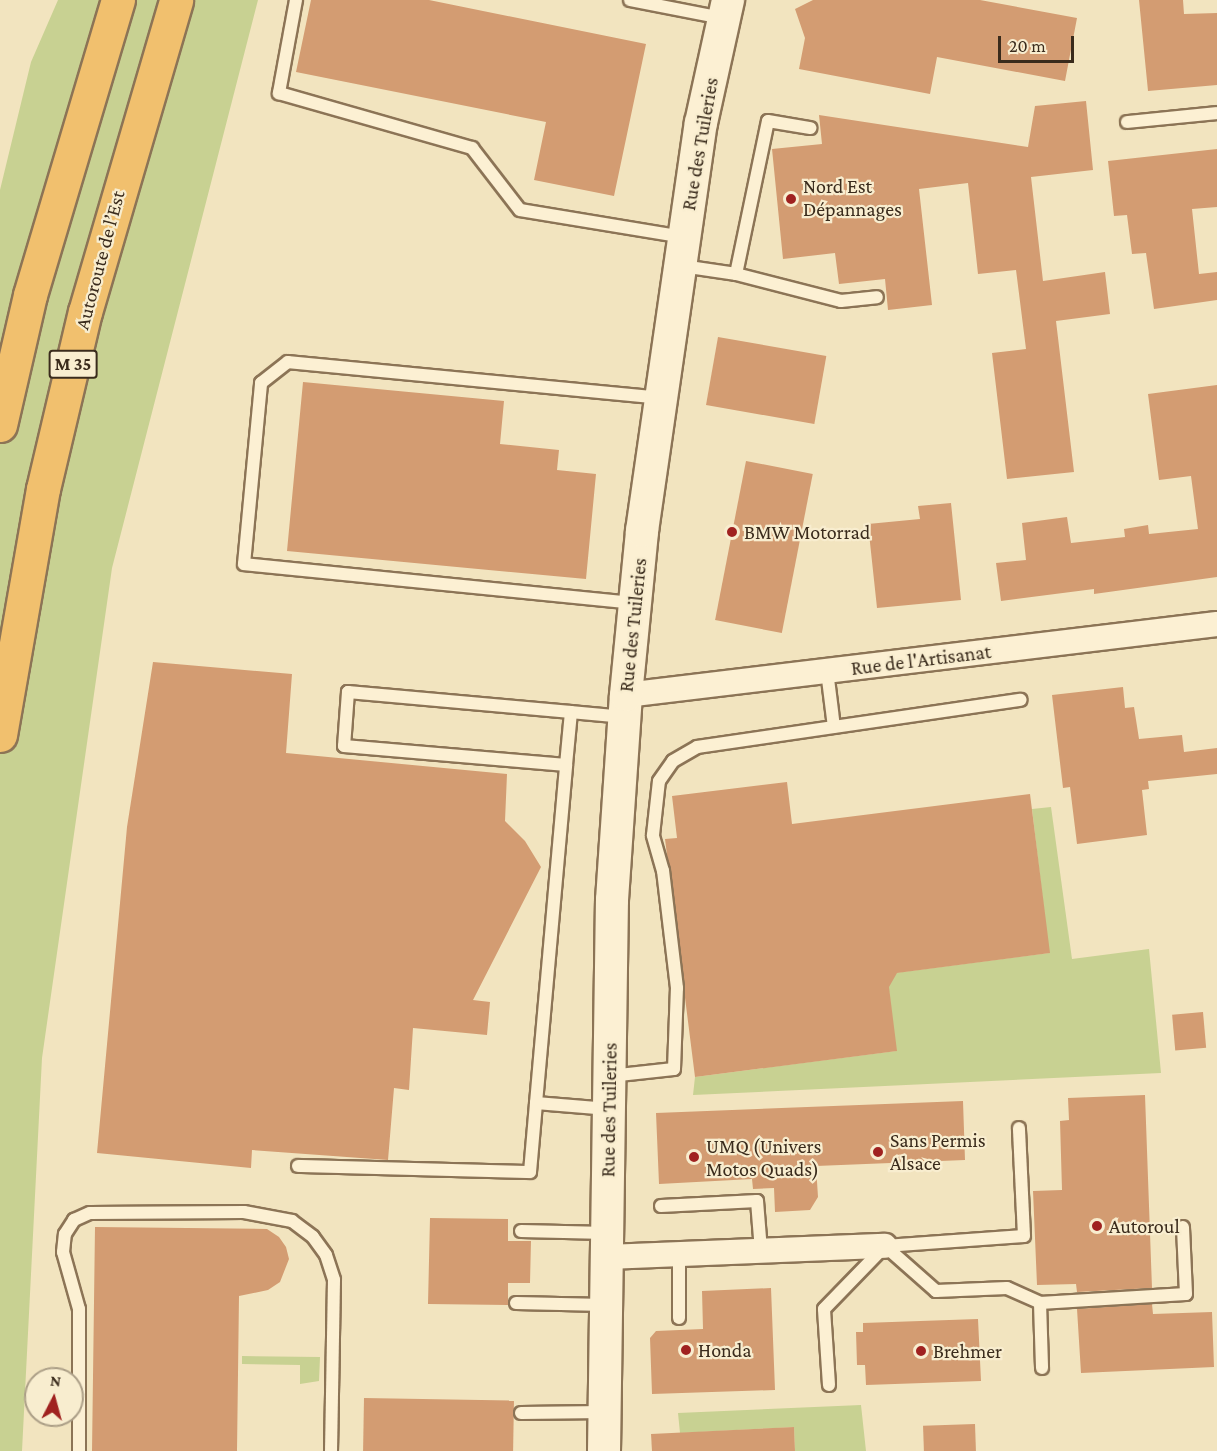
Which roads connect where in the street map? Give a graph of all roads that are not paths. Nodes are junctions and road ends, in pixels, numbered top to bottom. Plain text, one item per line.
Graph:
1 (118, 0) edge
2 (176, 0) edge
3 (296, 0) edge
4 (630, 0) edge
5 (726, 9) edge
6 (1217, 113) edge
7 (1127, 122) dead end
8 (810, 128) dead end
9 (682, 251) junction
10 (736, 274) junction
11 (877, 297) dead end
12 (661, 398) junction
13 (0, 425) edge
14 (635, 603) junction
15 (1217, 624) edge
16 (827, 671) junction
17 (1021, 700) dead end
18 (625, 706) junction
19 (571, 712) junction
20 (834, 727) junction
21 (0, 735) edge
22 (566, 765) junction
23 (610, 1076) junction
24 (536, 1103) junction
25 (609, 1109) junction
26 (1019, 1128) dead end
27 (298, 1167) dead end
28 (661, 1206) dead end
29 (1183, 1227) dead end
30 (521, 1231) dead end
31 (607, 1245) junction
32 (885, 1246) junction
33 (761, 1251) junction
34 (679, 1254) junction
35 (516, 1303) dead end
36 (1040, 1303) junction
37 (606, 1305) junction
38 (679, 1318) dead end
39 (1042, 1368) dead end
40 (830, 1385) dead end
41 (605, 1412) junction
42 (521, 1413) dead end
43 (79, 1451) edge
44 (331, 1451) edge
45 (604, 1451) edge

1 - 13 highway, M 35
2 - 21 highway, Autoroute de l’Est / M 35
3 - 9 lane
4 - 5 lane
5 - 9 street, Rue des Tuileries
6 - 7 lane
8 - 10 lane
9 - 10 lane
9 - 12 street, Rue des Tuileries
10 - 11 lane
12 - 14 street, Rue des Tuileries
12 - 14 lane
14 - 18 street, Rue des Tuileries
15 - 16 street, Rue de l'Artisanat
16 - 18 street, Rue de l'Artisanat
16 - 20 lane
17 - 20 lane
18 - 19 lane
18 - 23 street, Rue des Tuileries
19 - 22 lane
19 - 22 lane
20 - 23 lane
22 - 24 lane
23 - 25 street, Rue des Tuileries
24 - 25 lane
24 - 27 lane
25 - 31 street, Rue des Tuileries
26 - 32 lane
28 - 33 lane
29 - 36 lane
30 - 31 lane
31 - 34 street
31 - 37 street, Rue des Tuileries
32 - 33 street
32 - 36 lane
32 - 40 lane
33 - 34 street
34 - 38 lane
35 - 37 lane
36 - 39 lane
37 - 41 street, Rue des Tuileries
41 - 42 lane
41 - 45 street, Rue des Tuileries
43 - 44 lane

